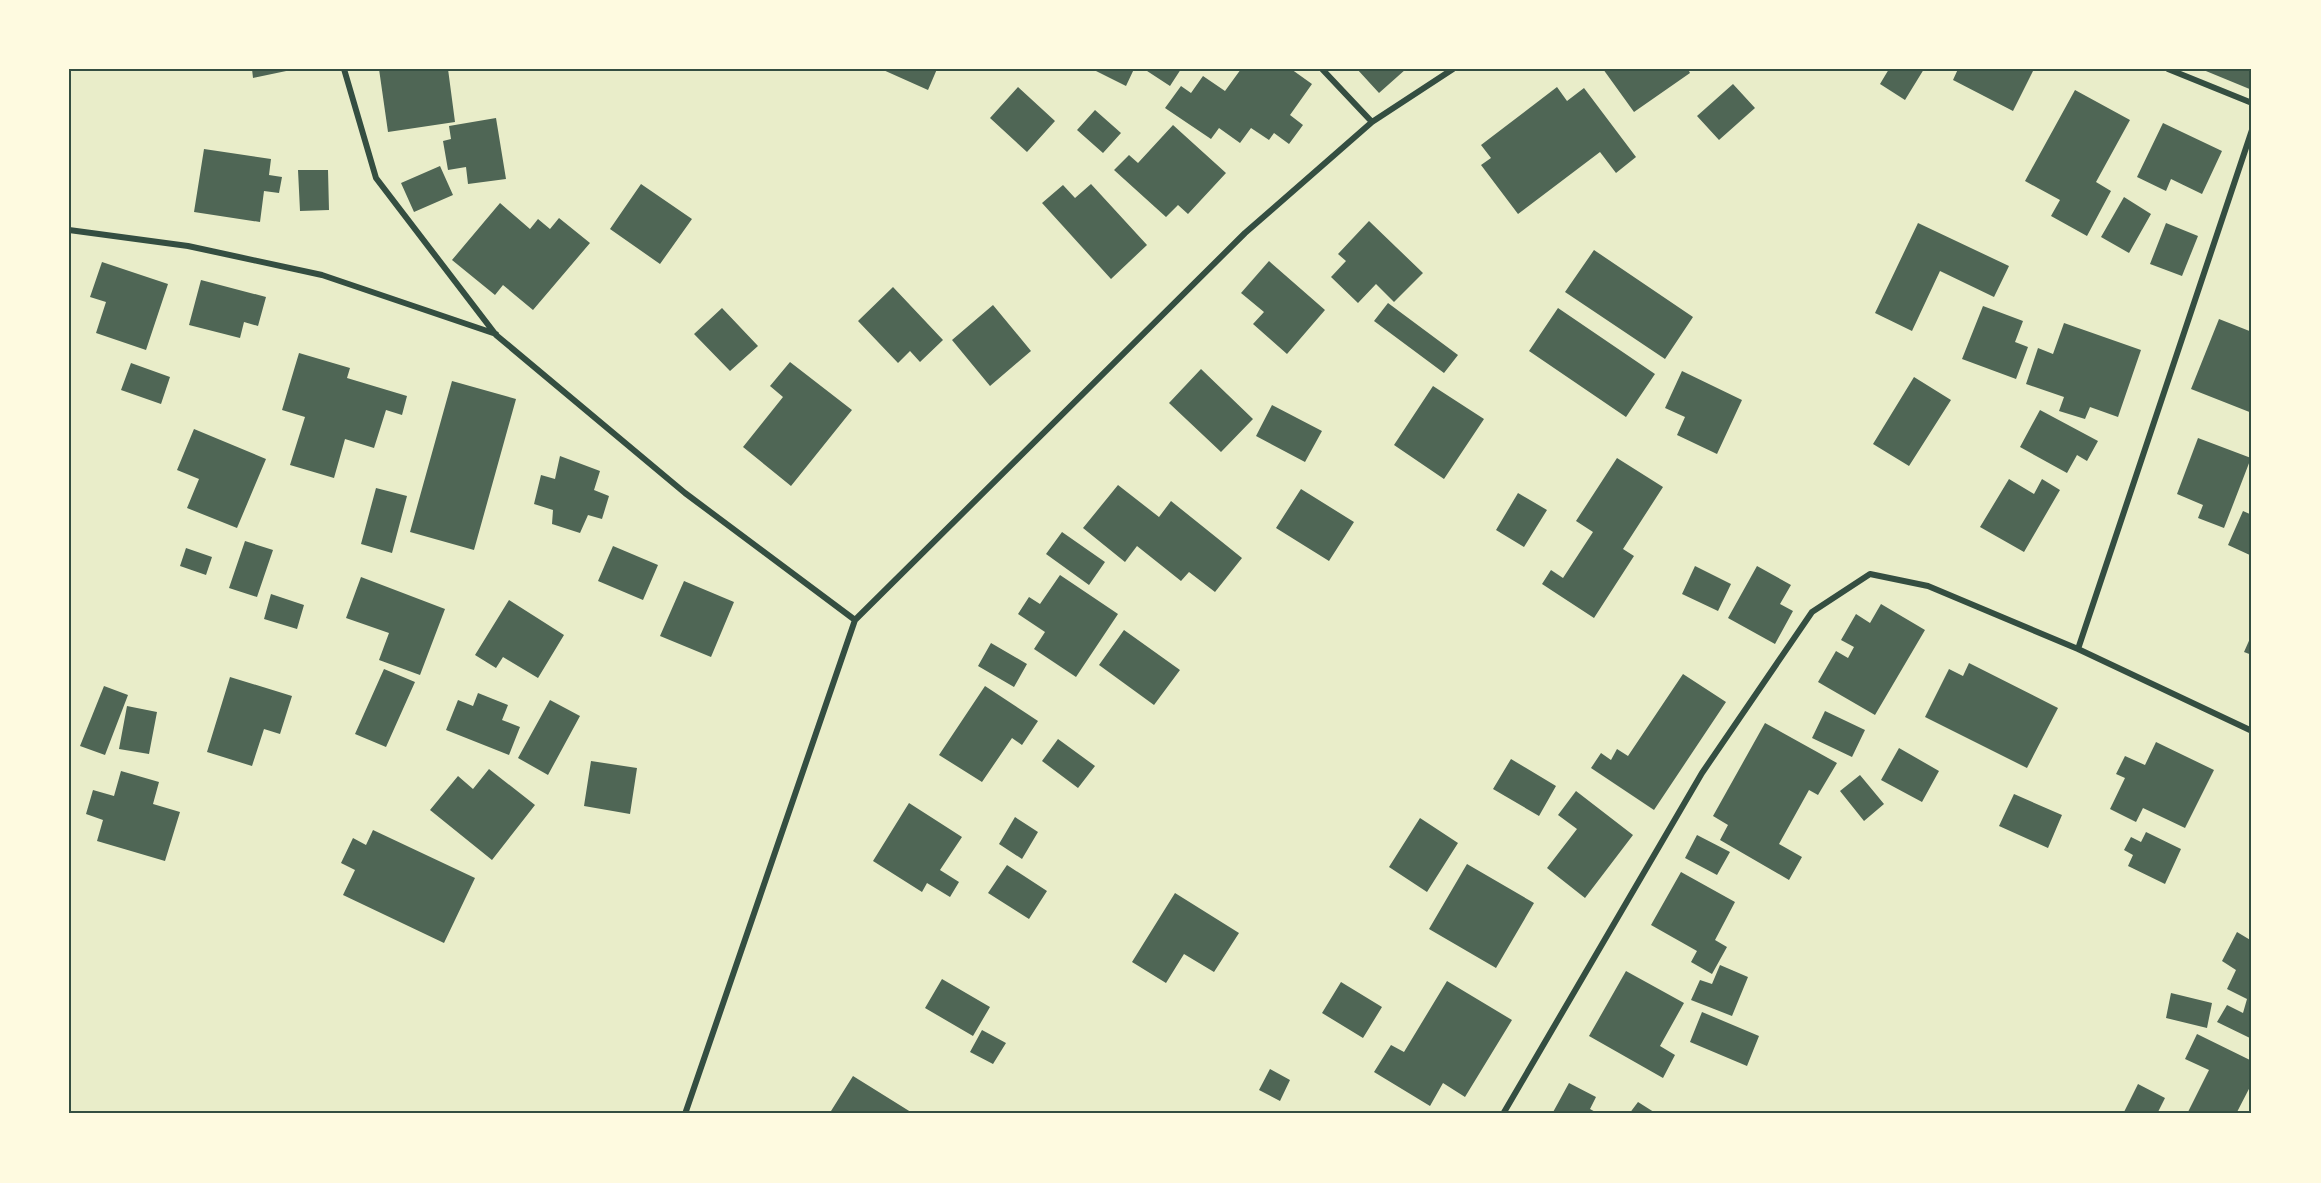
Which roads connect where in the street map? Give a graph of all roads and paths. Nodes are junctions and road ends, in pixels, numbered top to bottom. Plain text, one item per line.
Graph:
1 (344, 69) edge
2 (1322, 69) edge
3 (1453, 69) edge
4 (2168, 69) edge
5 (2252, 103) edge
6 (1372, 122) junction
7 (2252, 130) edge
8 (69, 230) edge
9 (496, 335) junction
10 (855, 620) junction
11 (2078, 649) junction
12 (2252, 730) edge
13 (685, 1114) edge
14 (1503, 1114) edge

1 - 9 street
2 - 6 street
3 - 6 street
4 - 5 street
6 - 10 street
7 - 11 street
8 - 9 street
9 - 10 street
10 - 13 street
11 - 12 street
11 - 14 street

